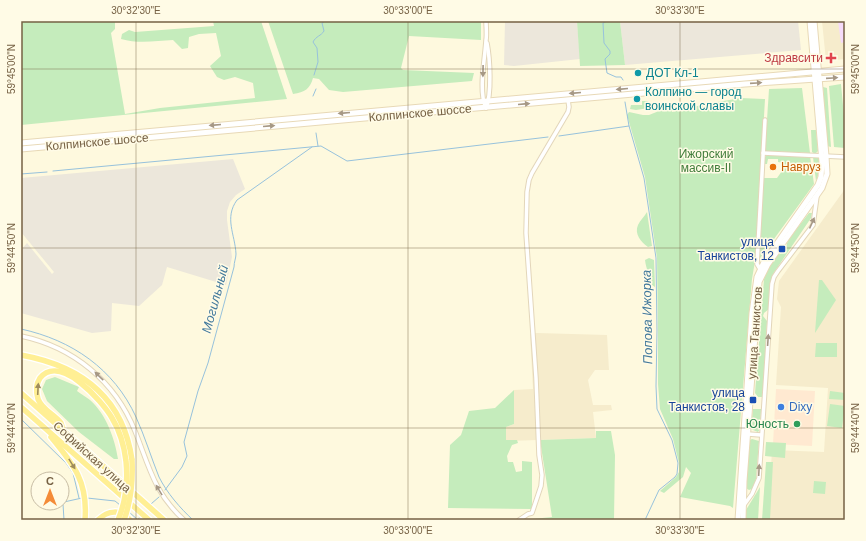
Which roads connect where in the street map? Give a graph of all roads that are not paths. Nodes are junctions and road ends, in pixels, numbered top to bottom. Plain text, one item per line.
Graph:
1 (486, 21) edge
2 (810, 21) edge
3 (814, 21) edge
4 (486, 40) junction
5 (845, 69) edge
6 (816, 71) junction
7 (845, 77) edge
8 (817, 79) junction
9 (568, 100) junction
10 (482, 101) junction
11 (489, 101) junction
12 (486, 108) junction
13 (765, 120) dead end
14 (21, 143) edge
15 (21, 149) edge
16 (763, 153) junction
17 (824, 156) junction
18 (845, 157) edge
19 (818, 194) junction
20 (760, 269) junction
21 (21, 336) edge
22 (21, 355) edge
23 (21, 393) edge
24 (21, 407) edge
25 (40, 423) junction
26 (64, 432) junction
27 (746, 434) junction
28 (761, 435) junction
29 (129, 460) junction
30 (744, 505) junction
31 (85, 520) edge
32 (98, 520) edge
33 (118, 520) edge
34 (124, 520) edge
35 (130, 520) edge
36 (149, 520) edge
37 (164, 520) edge
38 (184, 520) edge
39 (519, 520) edge
40 (738, 520) edge
41 (743, 520) edge

1 - 4 street
2 - 6 main road
3 - 6 main road
4 -> 10 street
4 - 11 street
5 - 6 main road, Колпинское шоссе
6 - 8 main road, улица Танкистов
6 -> 11 main road, Колпинское шоссе
8 -> 7 main road, Колпинское шоссе
9 -> 8 main road, Колпинское шоссе
8 - 17 main road, улица Танкистов
12 -> 9 main road, Колпинское шоссе
9 - 39 street
10 - 11 main road, Колпинское шоссе
10 - 12 street
10 -> 14 main road, Колпинское шоссе
11 - 12 street
15 -> 12 main road, Колпинское шоссе
13 - 16 street
16 - 17 street
16 - 20 street
17 - 18 street
17 - 19 main road, улица Танкистов
17 - 20 main road, улица Танкистов
19 - 27 main road, улица Танкистов
28 -> 19 street
20 - 27 main road, улица Танкистов
38 -> 21 street
22 - 29 main road
23 - 26 main road, Софийская улица
24 - 25 main road, Софийская улица
25 -> 31 main road
25 - 36 main road, Софийская улица
26 -> 29 main road
26 - 37 main road, Софийская улица
27 - 28 street
27 - 30 main road, улица Танкистов
27 - 40 main road, улица Танкистов
30 -> 28 street
29 - 33 main road, bridge
29 - 34 main road, bridge
30 - 41 main road, улица Танкистов
32 - 35 main road

